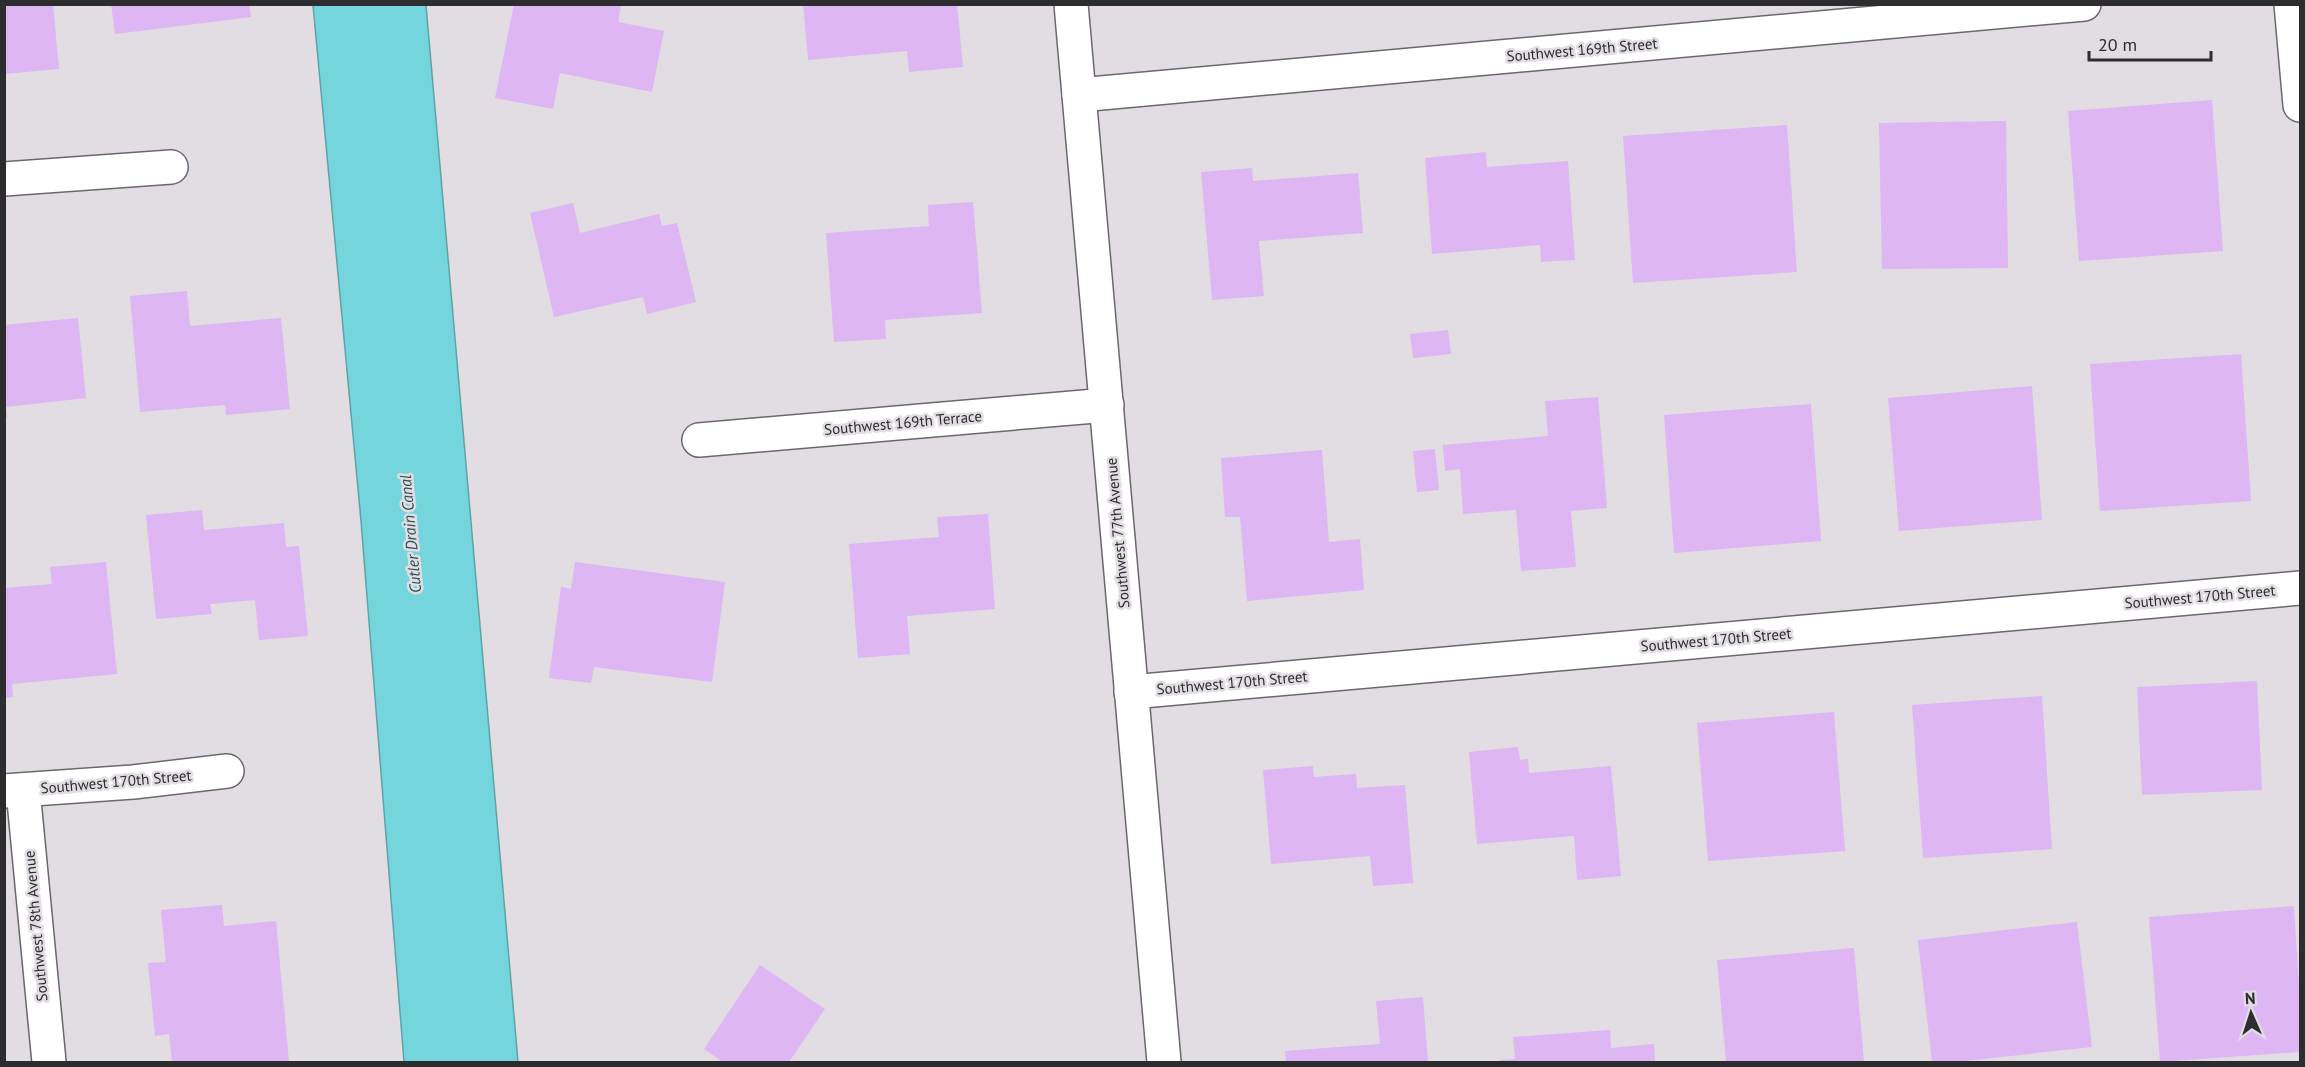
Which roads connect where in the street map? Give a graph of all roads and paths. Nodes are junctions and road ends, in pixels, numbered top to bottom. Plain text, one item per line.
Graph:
1 (1071, 4) edge
2 (2084, 4) edge
3 (2291, 4) edge
4 (1079, 95) junction
5 (2301, 105) edge
6 (171, 166) dead end
7 (4, 179) edge
8 (1107, 405) junction
9 (699, 440) dead end
10 (2301, 588) edge
11 (1131, 692) junction
12 (226, 771) dead end
13 (14, 790) edge
14 (49, 1062) edge
15 (1164, 1062) edge

1 - 4 street, Southwest 77th Avenue
2 - 4 street, Southwest 169th Street
3 - 5 street
4 - 8 street, Southwest 77th Avenue
6 - 7 street
8 - 9 street, Southwest 169th Terrace
8 - 11 street, Southwest 77th Avenue
10 - 11 street, Southwest 170th Street
11 - 15 street, Southwest 77th Avenue
12 - 13 street, Southwest 170th Street
13 - 14 street, Southwest 78th Avenue

